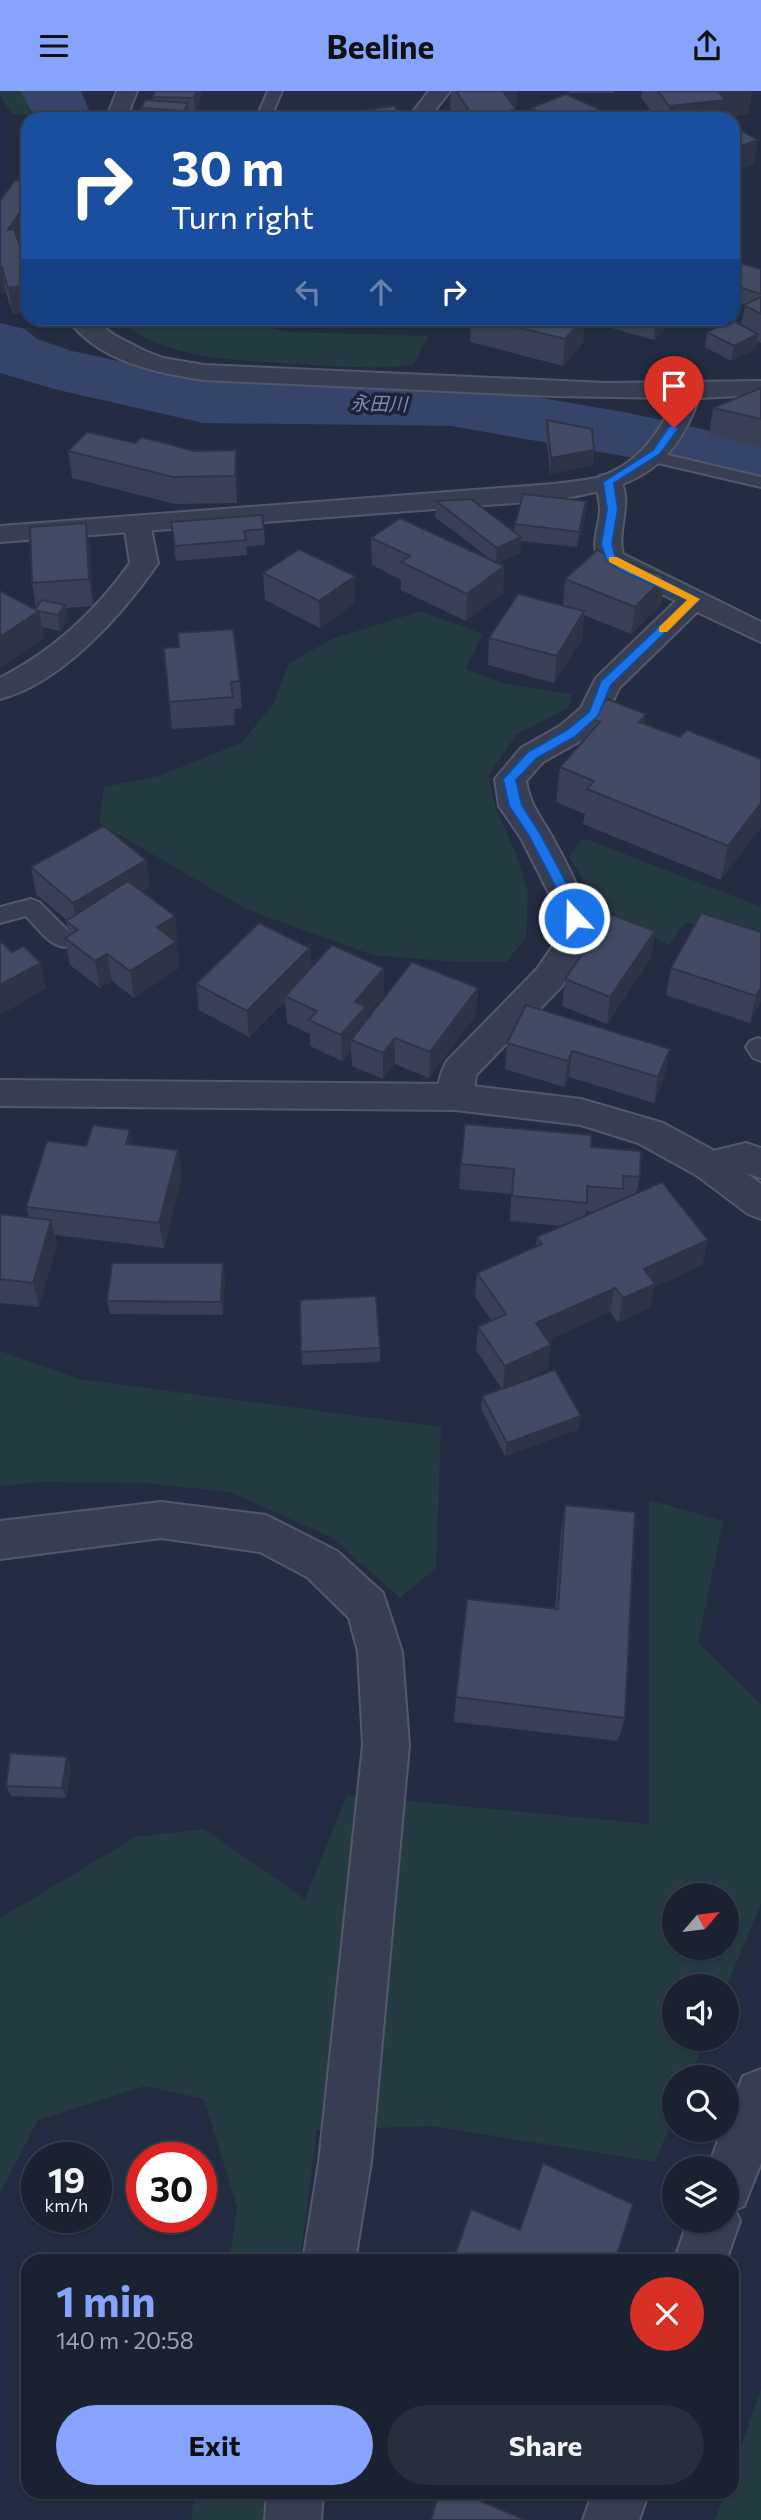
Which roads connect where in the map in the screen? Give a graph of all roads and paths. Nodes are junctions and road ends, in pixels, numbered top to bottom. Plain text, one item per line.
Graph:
1 (127, 91) edge
2 (275, 91) edge
3 (440, 91) edge
4 (119, 112) edge
5 (266, 112) edge
6 (423, 112) edge
7 (89, 326) edge
8 (761, 389) edge
9 (688, 393) junction
10 (654, 454) junction
11 (609, 482) junction
12 (761, 482) edge
13 (137, 524) junction
14 (0, 534) edge
15 (694, 599) junction
16 (761, 633) edge
17 (0, 690) edge
18 (0, 915) edge
19 (63, 940) edge
20 (0, 1093) edge
21 (455, 1097) junction
22 (761, 1164) edge
23 (709, 1165) junction
24 (761, 1204) edge
25 (0, 1540) edge
26 (761, 2094) edge
27 (738, 2156) edge
28 (710, 2233) edge
29 (330, 2254) edge
30 (702, 2254) edge
31 (294, 2499) edge
32 (618, 2499) edge
33 (293, 2520) edge
34 (611, 2520) edge

1 - 4 street
2 - 5 lane
3 - 6 street
7 - 9 street
8 - 9 street
9 - 10 street
10 - 11 street
10 - 12 lane
11 - 13 street
11 - 15 street
13 - 14 street
13 - 17 street
15 - 16 street
15 - 21 street
18 - 19 lane
20 - 21 street
21 - 23 street
22 - 23 street
23 - 24 street
25 - 29 street
26 - 27 street
28 - 30 street
31 - 33 street
32 - 34 street

